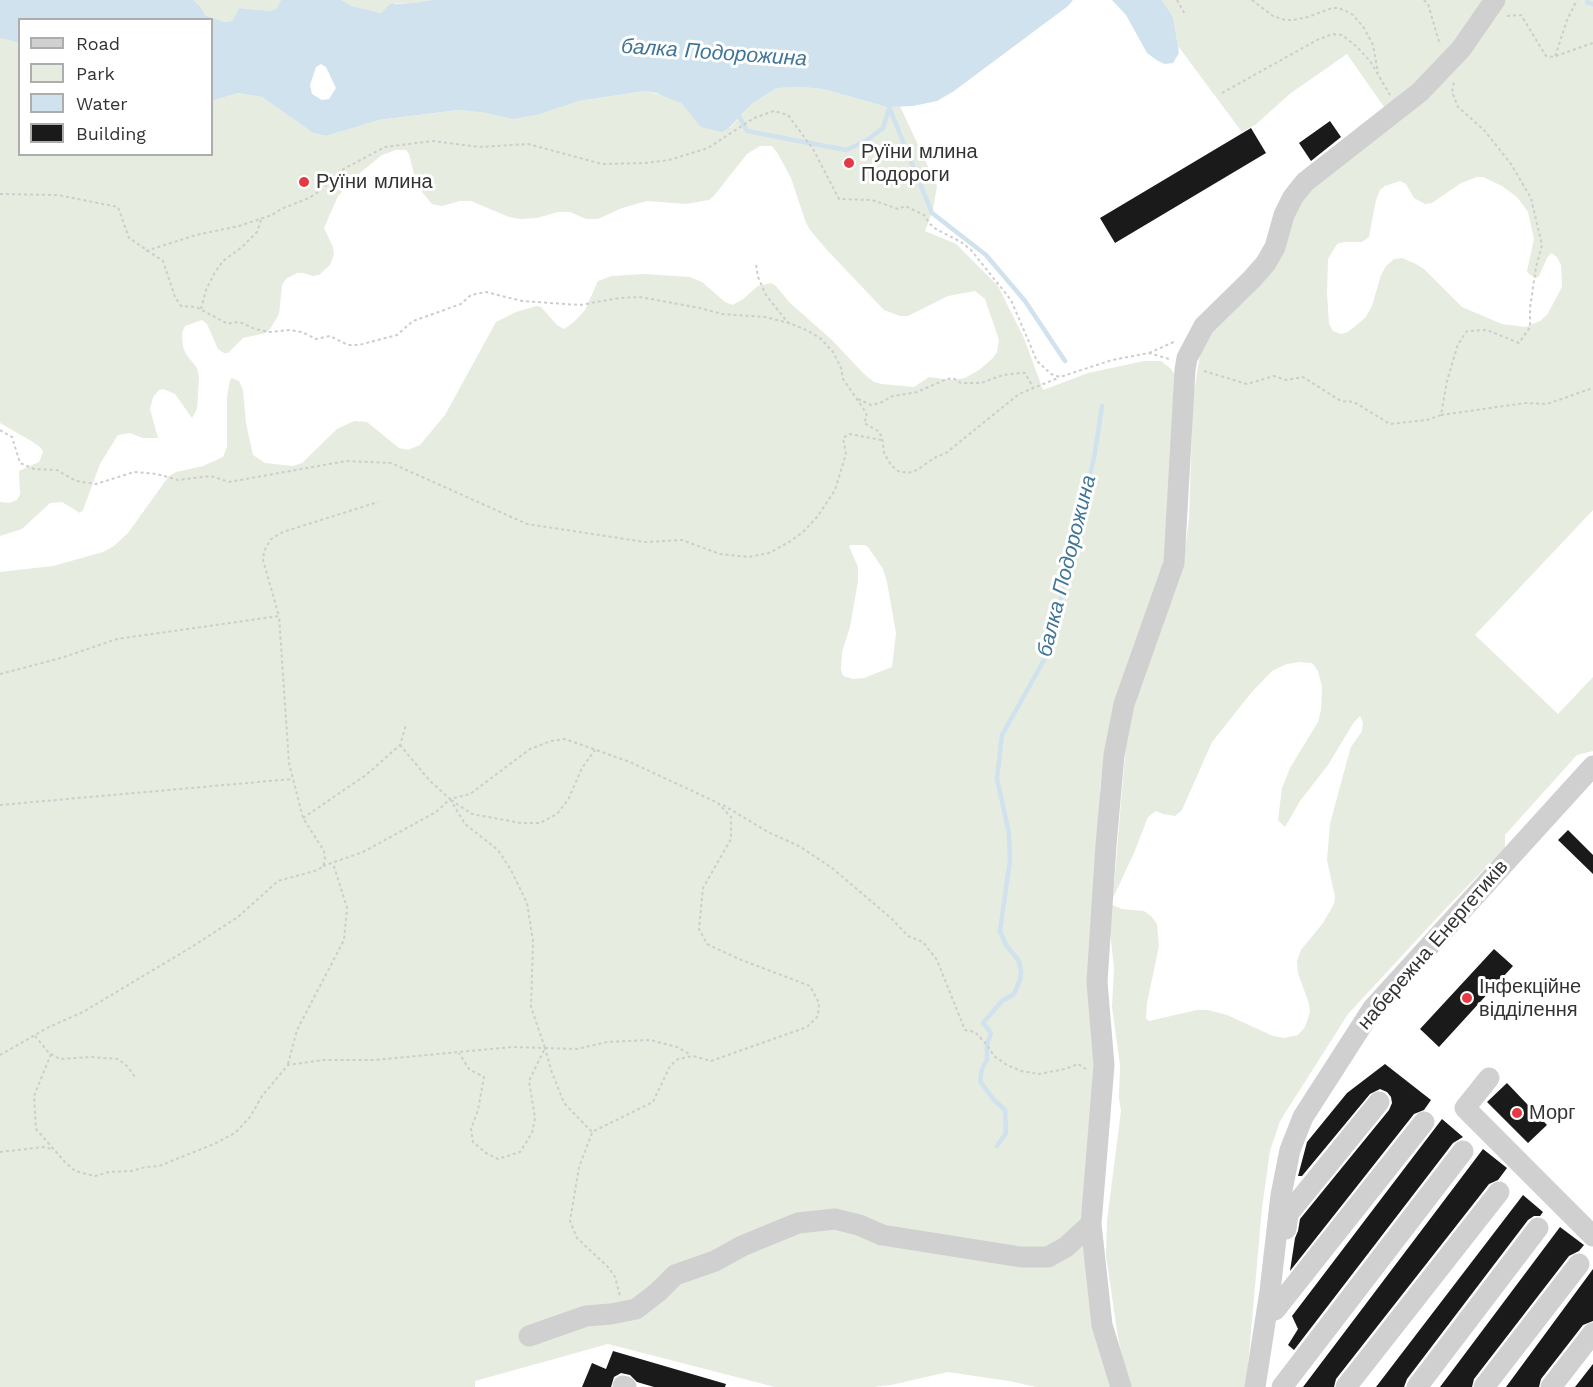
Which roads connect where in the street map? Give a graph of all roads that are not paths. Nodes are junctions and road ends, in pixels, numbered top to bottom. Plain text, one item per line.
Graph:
1 (1497, 8) edge
2 (1593, 766) edge
3 (1489, 1078) dead end
4 (1379, 1102) dead end
5 (1424, 1122) dead end
6 (1463, 1151) dead end
7 (1499, 1191) dead end
8 (1091, 1224) junction
9 (1590, 1226) edge
10 (1538, 1228) dead end
11 (1579, 1264) dead end
12 (1275, 1311) junction
13 (1593, 1333) edge
14 (530, 1336) dead end
15 (1121, 1387) edge
16 (1255, 1387) edge
17 (1264, 1387) edge
18 (1282, 1387) edge
19 (1346, 1387) edge
20 (1417, 1387) edge
21 (1484, 1387) edge
22 (1551, 1387) edge

1 - 8 street
2 - 16 street, набережна Енергетиків
3 - 9 street
4 - 12 street
5 - 12 street
6 - 18 street
7 - 19 street
8 - 14 street
8 - 15 street
10 - 20 street
11 - 21 street
12 - 17 street
13 - 22 street

